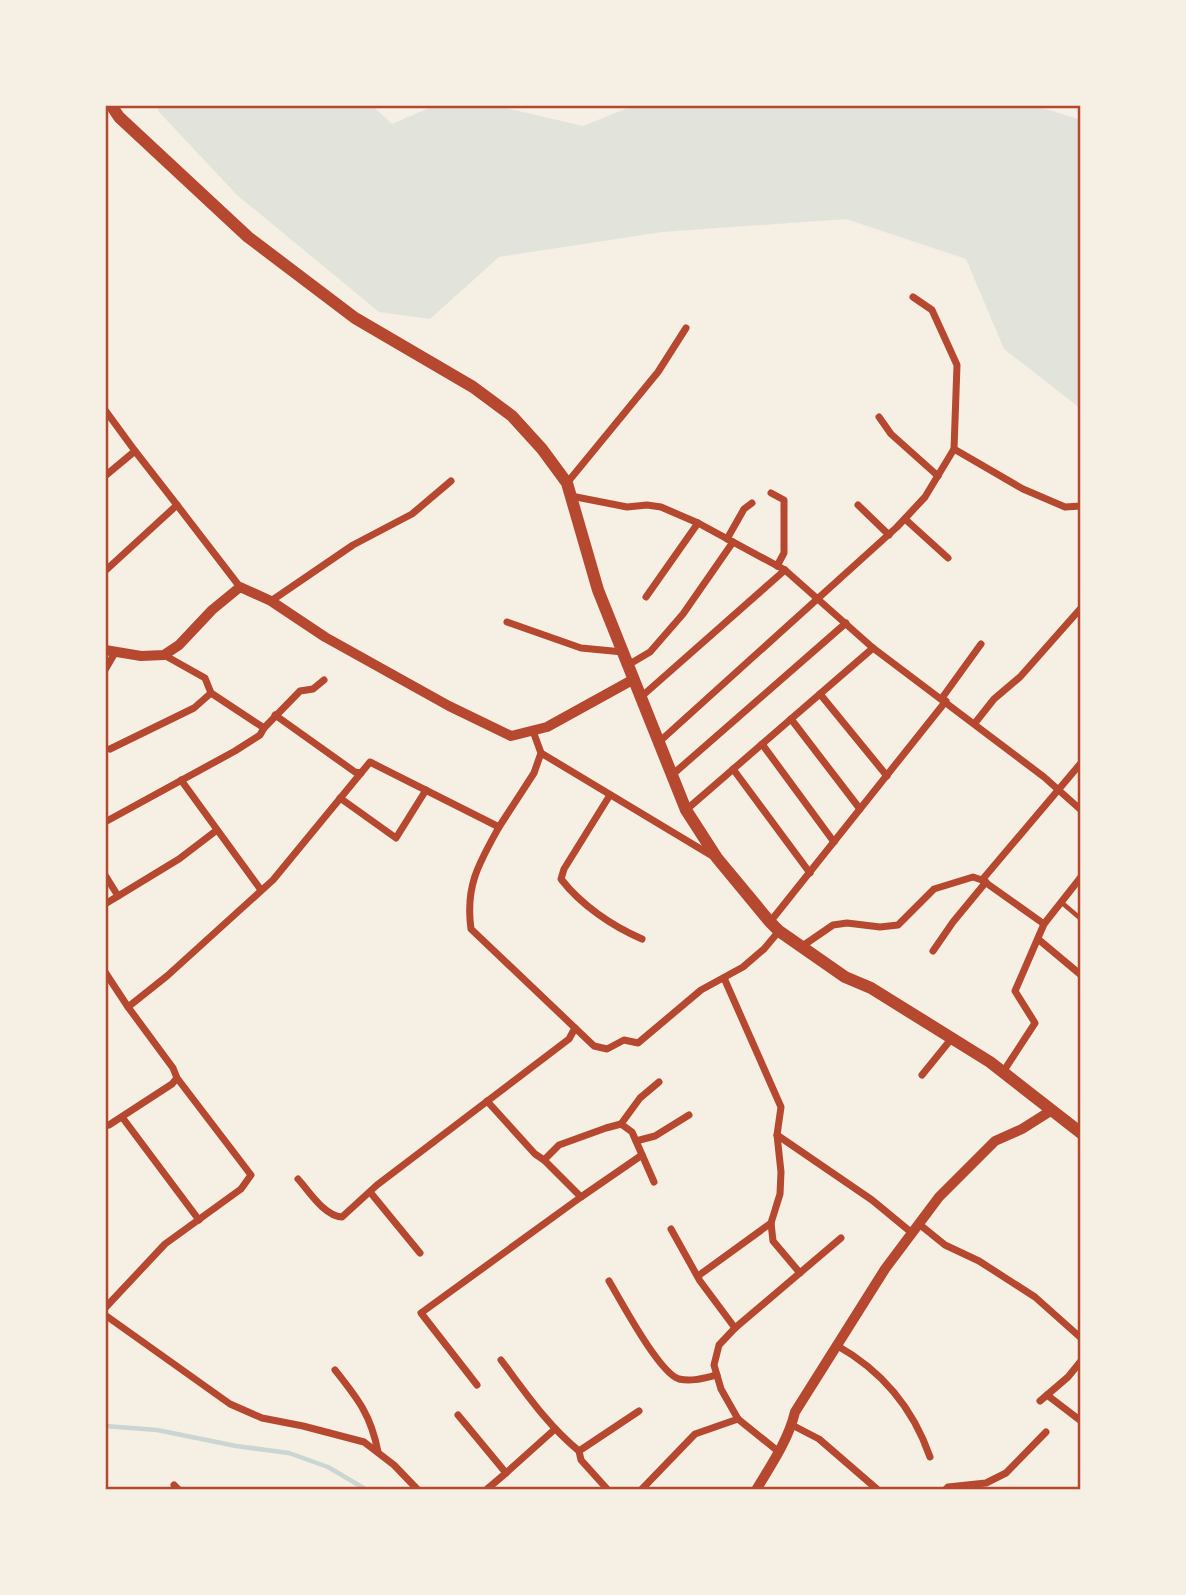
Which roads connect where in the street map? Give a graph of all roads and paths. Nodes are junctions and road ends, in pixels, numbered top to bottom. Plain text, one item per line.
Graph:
1 (111, 105) edge
2 (913, 297) dead end
3 (686, 328) dead end
4 (105, 410) edge
5 (880, 417) dead end
6 (954, 449) junction
7 (135, 451) junction
8 (105, 476) edge
9 (938, 476) junction
10 (451, 481) dead end
11 (568, 489) junction
12 (771, 493) dead end
13 (751, 503) dead end
14 (177, 505) junction
15 (858, 505) dead end
16 (1081, 506) edge
17 (905, 519) junction
18 (698, 523) junction
19 (888, 535) junction
20 (730, 540) junction
21 (948, 558) dead end
22 (781, 568) junction
23 (105, 571) edge
24 (240, 587) junction
25 (646, 597) dead end
26 (818, 600) junction
27 (271, 601) junction
28 (1081, 608) edge
29 (507, 622) dead end
30 (846, 623) junction
31 (981, 644) dead end
32 (873, 648) junction
33 (110, 651) edge
34 (623, 652) junction
35 (164, 655) junction
36 (628, 665) junction
37 (105, 670) edge
38 (634, 679) junction
39 (324, 680) dead end
40 (211, 693) junction
41 (820, 694) junction
42 (641, 697) junction
43 (944, 700) junction
44 (275, 715) junction
45 (791, 719) junction
46 (975, 723) junction
47 (264, 728) junction
48 (533, 731) junction
49 (659, 742) junction
50 (762, 744) junction
51 (110, 749) dead end
52 (541, 753) junction
53 (1081, 763) edge
54 (733, 769) junction
55 (361, 773) junction
56 (672, 775) junction
57 (887, 776) junction
58 (181, 780) junction
59 (426, 790) junction
60 (1058, 790) junction
61 (610, 795) junction
62 (340, 798) junction
63 (860, 809) junction
64 (686, 810) junction
65 (1081, 810) edge
66 (105, 822) edge
67 (499, 827) junction
68 (217, 830) junction
69 (834, 842) junction
70 (717, 858) junction
71 (810, 873) junction
72 (105, 874) edge
73 (1081, 877) edge
74 (984, 881) junction
75 (261, 890) junction
76 (118, 896) junction
77 (1061, 902) junction
78 (105, 904) edge
79 (1081, 919) edge
80 (1044, 924) junction
81 (775, 927) junction
82 (642, 939) dead end
83 (1038, 939) junction
84 (801, 947) junction
85 (933, 951) dead end
86 (105, 972) edge
87 (1081, 975) edge
88 (724, 978) junction
89 (128, 1007) junction
90 (575, 1028) junction
91 (952, 1038) junction
92 (1003, 1072) junction
93 (922, 1075) dead end
94 (177, 1078) junction
95 (659, 1082) dead end
96 (487, 1101) junction
97 (1052, 1110) junction
98 (689, 1115) dead end
99 (122, 1117) junction
100 (106, 1124) edge
101 (621, 1125) junction
102 (1081, 1133) edge
103 (777, 1135) junction
104 (636, 1141) junction
105 (642, 1155) junction
106 (544, 1160) junction
107 (298, 1178) dead end
108 (654, 1182) dead end
109 (370, 1192) junction
110 (581, 1197) junction
111 (199, 1220) junction
112 (771, 1223) junction
113 (915, 1228) junction
114 (671, 1229) dead end
115 (841, 1238) dead end
116 (420, 1253) dead end
117 (800, 1273) junction
118 (698, 1276) junction
119 (609, 1281) dead end
120 (105, 1308) edge
121 (105, 1315) edge
122 (736, 1328) junction
123 (1081, 1338) edge
124 (835, 1345) junction
125 (501, 1360) dead end
126 (1081, 1361) edge
127 (335, 1370) dead end
128 (717, 1375) junction
129 (477, 1385) dead end
130 (1047, 1395) junction
131 (1040, 1401) dead end
132 (639, 1411) dead end
133 (457, 1415) dead end
134 (738, 1419) junction
135 (1081, 1421) edge
136 (792, 1425) junction
137 (555, 1429) junction
138 (1046, 1432) dead end
139 (579, 1451) junction
140 (779, 1452) junction
141 (378, 1453) junction
142 (930, 1457) dead end
143 (506, 1473) junction
144 (418, 1490) edge
145 (486, 1490) edge
146 (608, 1490) edge
147 (641, 1490) edge
148 (756, 1490) edge
149 (878, 1490) edge
150 (945, 1490) edge

1 - 11 main road
2 - 6 street
3 - 11 street
4 - 7 street
5 - 9 street
6 - 9 street
6 - 16 street
7 - 8 street
7 - 14 street
9 - 17 street
10 - 27 street
11 - 18 street
11 - 34 main road
12 - 22 street
13 - 20 street
14 - 23 street
14 - 24 street
15 - 19 street
17 - 19 street
17 - 21 street
18 - 20 street
18 - 25 street
19 - 26 street
20 - 22 street
20 - 36 street
22 - 26 street
22 - 42 street
24 - 27 street
24 - 35 street
26 - 30 street
26 - 49 street
27 - 48 street
28 - 46 street
29 - 34 street
30 - 32 street
30 - 56 street
31 - 43 street
32 - 41 street
32 - 43 street
33 - 35 street
33 - 37 street
34 - 36 main road
35 - 40 street
36 - 38 main road
38 - 42 main road
38 - 48 street
39 - 44 street
40 - 47 street
40 - 51 street
41 - 45 street
41 - 57 street
42 - 49 main road
43 - 46 street
43 - 57 street
44 - 47 street
44 - 55 street
45 - 50 street
45 - 63 street
46 - 60 street
47 - 58 street
48 - 52 street
49 - 56 main road
50 - 54 street
50 - 69 street
52 - 61 street
52 - 67 street
53 - 60 street
54 - 64 street
54 - 71 street
55 - 59 street
55 - 62 street
56 - 64 main road
57 - 63 street
58 - 66 street
58 - 68 street
59 - 62 street
59 - 67 street
60 - 65 street
60 - 74 street
61 - 70 street
61 - 82 street
62 - 75 street
63 - 69 street
64 - 70 main road
67 - 90 street
68 - 75 street
68 - 76 street
69 - 71 street
70 - 81 main road
71 - 81 street
72 - 76 street
73 - 77 street
74 - 80 street
74 - 84 street
74 - 85 street
75 - 89 street
76 - 78 street
77 - 79 lane
77 - 80 street
80 - 83 street
81 - 84 main road
81 - 88 street
83 - 87 street
83 - 92 street
84 - 91 main road
86 - 89 street
88 - 90 street
88 - 103 street
89 - 94 street
90 - 96 street
91 - 92 main road
91 - 93 street
92 - 97 main road
94 - 99 street
94 - 111 street
95 - 101 street
96 - 106 street
96 - 109 street
97 - 102 main road
97 - 113 street
98 - 104 street
99 - 100 street
99 - 111 street
101 - 104 street
101 - 106 street
103 - 112 street
103 - 113 street
104 - 105 street
105 - 108 street
105 - 110 street
106 - 110 street
107 - 109 street
109 - 116 street
110 - 129 street
111 - 120 street
112 - 117 street
112 - 118 street
113 - 123 street
113 - 124 street
114 - 118 street
115 - 117 street
117 - 122 street
118 - 122 street
119 - 128 street
121 - 141 street
122 - 128 street
124 - 136 street
124 - 142 street
125 - 137 street
126 - 130 street
127 - 141 street
128 - 134 street
130 - 131 street
130 - 135 street
132 - 139 street
133 - 143 street
134 - 140 street
134 - 147 street
136 - 140 street
136 - 149 street
137 - 139 street
137 - 143 street
138 - 150 street
139 - 146 street
140 - 148 street
141 - 144 street
143 - 145 street

